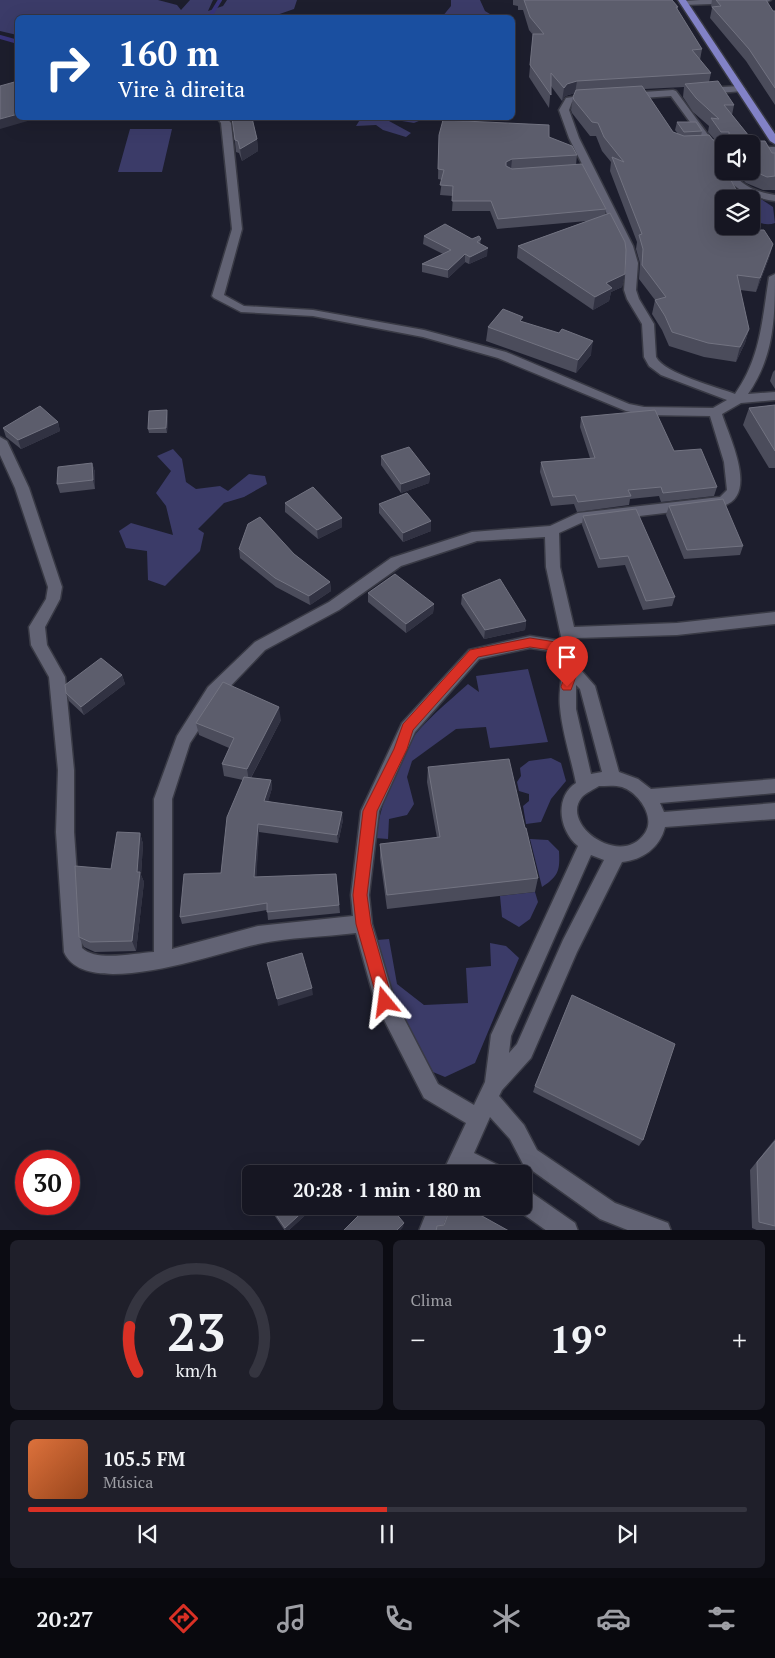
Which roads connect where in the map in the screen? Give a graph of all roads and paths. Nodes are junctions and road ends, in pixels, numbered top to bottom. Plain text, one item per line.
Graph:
1 (683, 1) edge
2 (764, 2) edge
3 (740, 89) junction
4 (683, 92) junction
5 (224, 120) edge
6 (775, 141) edge
7 (712, 147) edge
8 (760, 150) edge
9 (775, 150) edge
10 (732, 180) edge
11 (775, 198) edge
12 (775, 278) edge
13 (775, 396) edge
14 (738, 399) junction
15 (715, 412) junction
16 (0, 441) edge
17 (552, 531) junction
18 (775, 618) edge
19 (569, 641) junction
20 (572, 671) junction
21 (612, 779) junction
22 (585, 784) junction
23 (775, 786) edge
24 (648, 797) junction
25 (775, 811) edge
26 (657, 820) junction
27 (587, 845) junction
28 (616, 855) junction
29 (364, 924) junction
30 (163, 960) junction
31 (491, 1091) junction
32 (478, 1118) junction
33 (456, 1165) edge
34 (532, 1206) edge
35 (436, 1215) edge
36 (430, 1230) edge
37 (567, 1230) edge
38 (660, 1230) edge

1 - 2 street
1 - 3 main road
3 - 4 street
3 - 6 main road
4 - 7 street
4 - 14 street
5 - 15 street
8 - 9 street
10 - 11 street
12 - 14 street
13 - 14 street
14 - 15 street
15 - 17 street
16 - 30 street
17 - 19 street
17 - 30 street
18 - 19 street
19 - 20 street
19 - 29 street
20 - 21 street
20 - 22 street
21 - 22 street
21 - 24 street
22 - 27 street
23 - 24 street
24 - 26 street
25 - 26 street
26 - 28 street
27 - 28 street
27 - 31 street
28 - 31 street
29 - 30 street
29 - 32 street
31 - 32 street
31 - 38 street
32 - 33 street
34 - 37 street
35 - 36 street

